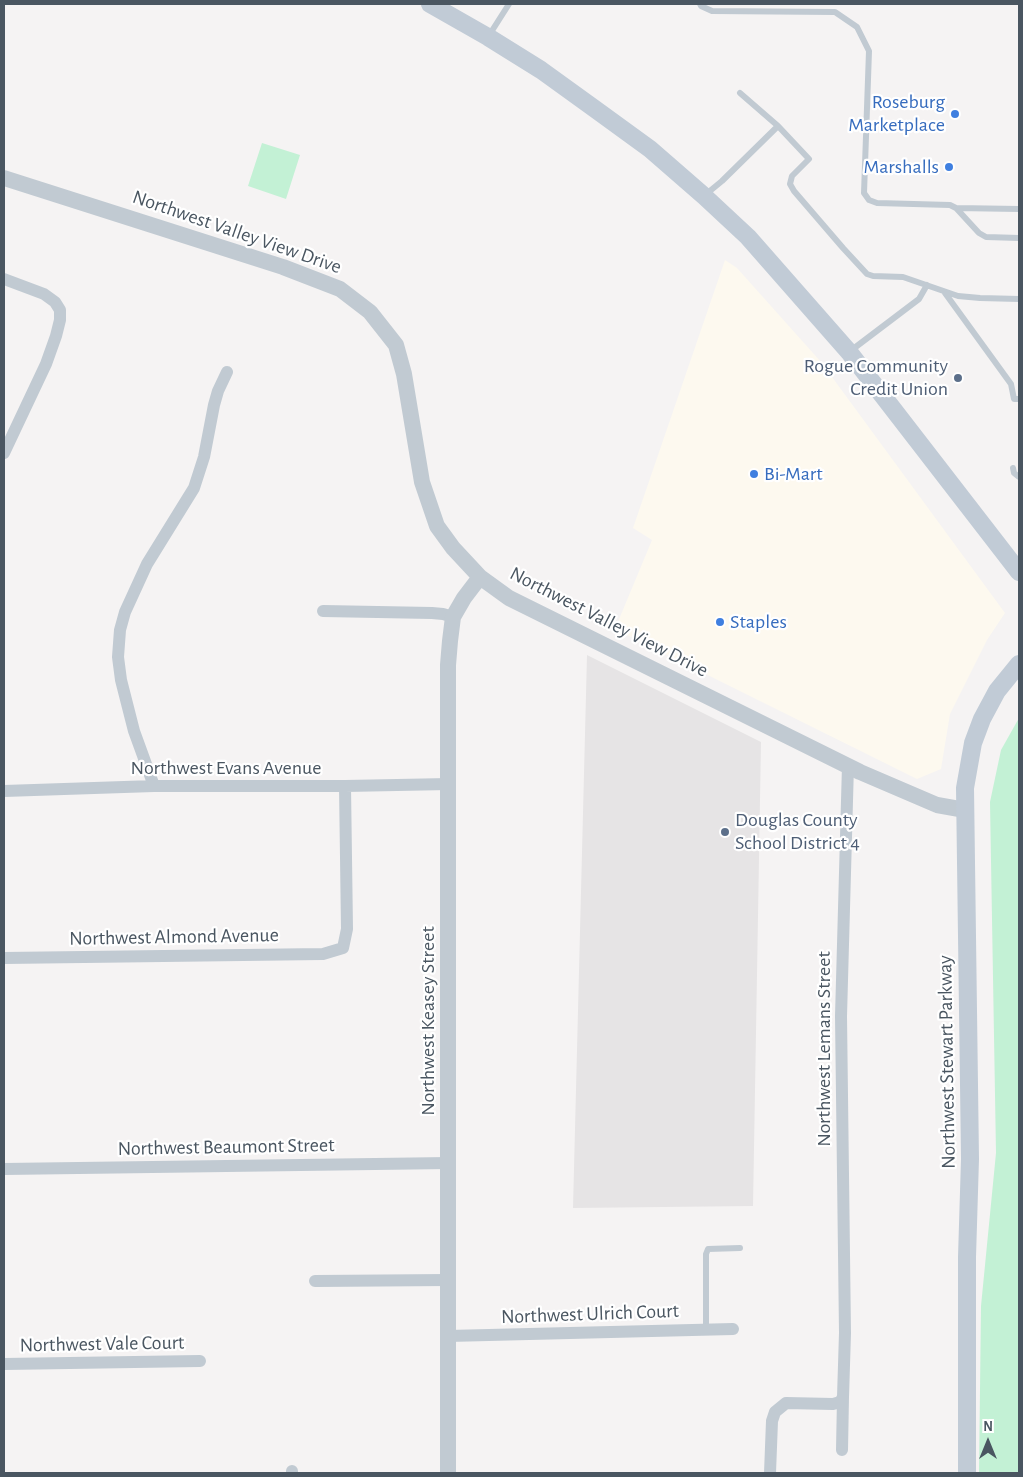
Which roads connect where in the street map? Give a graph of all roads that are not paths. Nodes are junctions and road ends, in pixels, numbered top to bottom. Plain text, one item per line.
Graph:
1 (430, 4) edge
2 (509, 4) edge
3 (700, 4) edge
4 (488, 37) junction
5 (740, 93) dead end
6 (778, 126) junction
7 (4, 178) edge
8 (704, 196) junction
9 (956, 208) junction
10 (1019, 209) edge
11 (1019, 238) edge
12 (4, 280) edge
13 (927, 285) junction
14 (945, 293) junction
15 (1019, 299) edge
16 (849, 352) junction
17 (227, 372) dead end
18 (1019, 399) edge
19 (4, 453) edge
20 (1013, 468) dead end
21 (1019, 477) edge
22 (1019, 572) edge
23 (480, 578) junction
24 (323, 611) dead end
25 (453, 617) junction
26 (1019, 664) edge
27 (848, 765) junction
28 (449, 784) junction
29 (154, 786) junction
30 (345, 786) junction
31 (4, 791) edge
32 (965, 810) junction
33 (4, 958) edge
34 (449, 1163) junction
35 (4, 1169) edge
36 (740, 1248) dead end
37 (448, 1280) junction
38 (315, 1281) dead end
39 (733, 1328) dead end
40 (706, 1330) junction
41 (448, 1336) junction
42 (200, 1361) dead end
43 (4, 1364) edge
44 (843, 1397) junction
45 (842, 1450) dead end
46 (448, 1473) edge
47 (770, 1473) edge
48 (967, 1473) edge

1 - 4 main road
2 - 4 lane
3 - 9 lane
4 - 8 main road
5 - 6 lane
6 - 8 lane
6 - 13 lane
7 - 23 street, Northwest Valley View Drive
8 - 16 main road
9 - 10 lane
9 - 11 lane
12 - 19 street
13 - 14 lane
13 - 16 lane
14 - 15 lane
14 - 18 lane
16 - 22 main road
17 - 29 street
20 - 21 lane
23 - 25 street, Northwest Keasey Street
23 - 27 street, Northwest Valley View Drive
24 - 25 street
25 - 28 street, Northwest Keasey Street
26 - 32 main road, Northwest Stewart Parkway
27 - 32 street, Northwest Valley View Drive
27 - 44 street, Northwest Lemans Street
28 - 30 street, Northwest Evans Avenue
28 - 34 street, Northwest Keasey Street
29 - 30 street, Northwest Evans Avenue
29 - 31 street, Northwest Evans Avenue
30 - 33 street, Northwest Almond Avenue
32 - 48 main road, Northwest Stewart Parkway
34 - 35 street, Northwest Beaumont Street
34 - 37 street, Northwest Keasey Street
36 - 40 lane
37 - 38 street
37 - 41 street, Northwest Keasey Street
39 - 40 street, Northwest Ulrich Court
40 - 41 street, Northwest Ulrich Court
41 - 46 street, Northwest Keasey Street
42 - 43 street, Northwest Vale Court
44 - 45 street, Northwest Lemans Street
44 - 47 street

